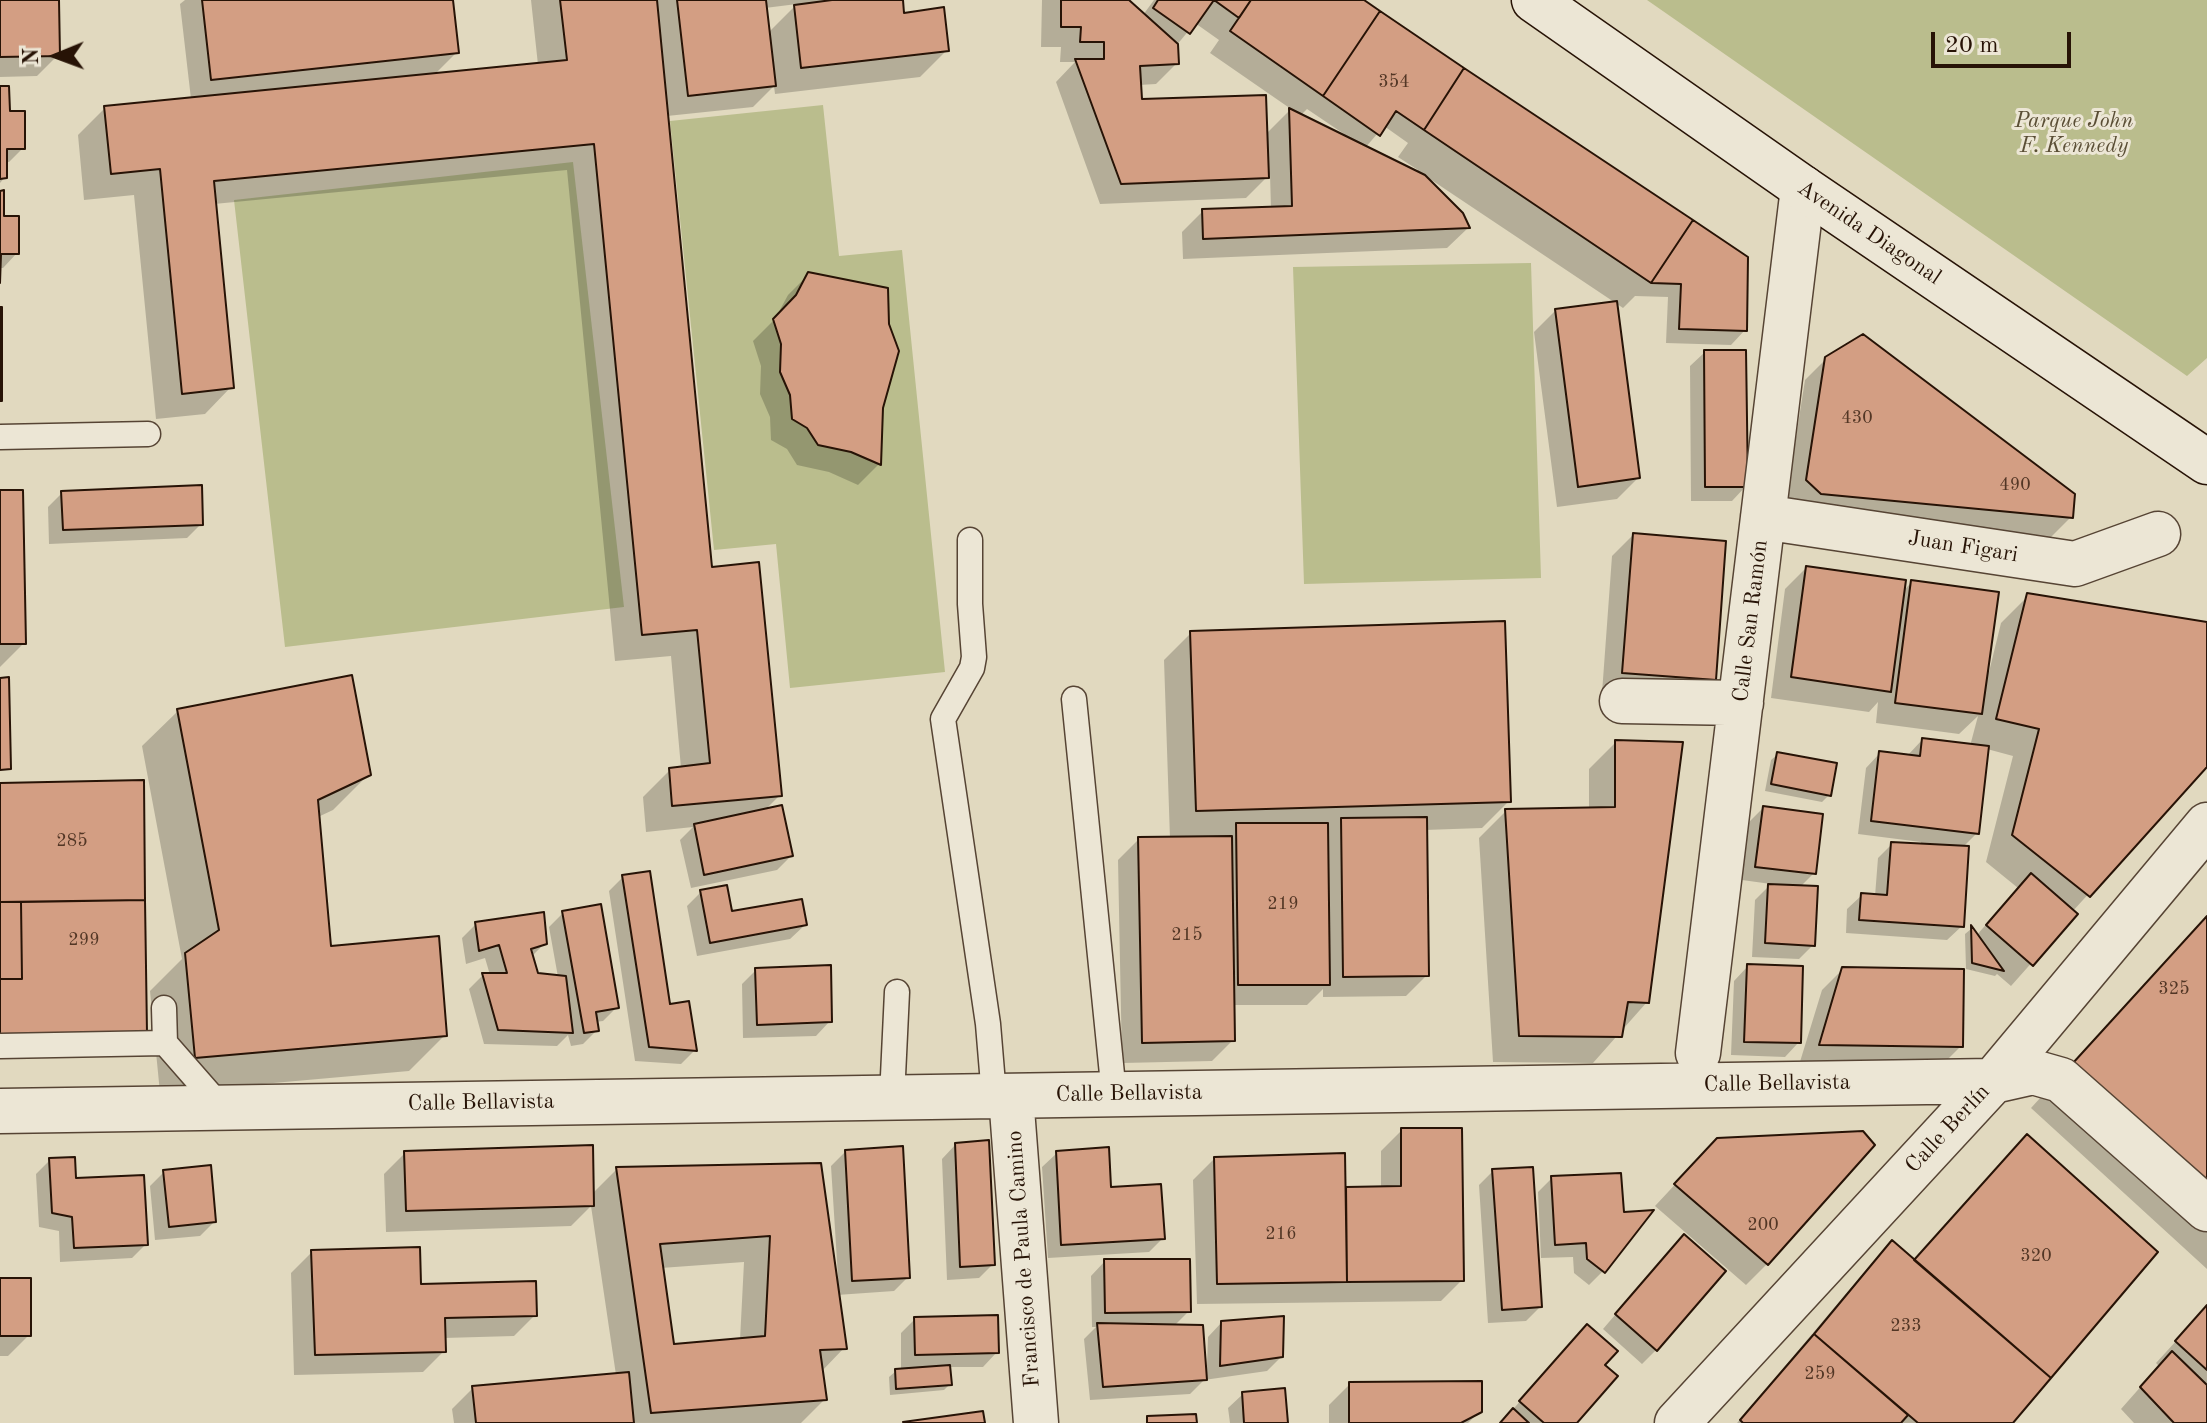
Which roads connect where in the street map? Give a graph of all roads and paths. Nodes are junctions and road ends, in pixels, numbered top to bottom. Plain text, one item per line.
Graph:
1 (1534, 0) edge
2 (1803, 188) junction
3 (148, 434) dead end
4 (0, 437) edge
5 (2207, 462) edge
6 (1763, 517) junction
7 (2158, 534) dead end
8 (970, 540) dead end
9 (1074, 699) dead end
10 (1622, 701) dead end
11 (1741, 703) junction
12 (2207, 825) edge
13 (897, 992) dead end
14 (164, 1008) dead end
15 (165, 1043) junction
16 (0, 1046) edge
17 (1698, 1053) dead end
18 (1993, 1081) junction
19 (1114, 1094) junction
20 (1002, 1096) junction
21 (892, 1097) junction
22 (221, 1107) junction
23 (0, 1111) edge
24 (2207, 1209) edge
25 (1036, 1423) edge
26 (1677, 1423) edge

1 - 2 street, Avenida Diagonal
2 - 5 street, Avenida Diagonal
2 - 6 street, Calle San Ramón
3 - 4 lane
6 - 7 street, Juan Figari
6 - 11 street, Calle San Ramón
8 - 20 lane
9 - 19 lane
10 - 11 street
11 - 17 street, Calle San Ramón
12 - 18 street, Calle Berlín
13 - 21 lane
14 - 15 lane
15 - 16 lane
15 - 22 lane
18 - 19 street, Calle Bellavista
18 - 24 street, Calle Bellavista
18 - 26 street, Calle Berlín
19 - 20 street, Calle Bellavista
20 - 21 street, Calle Bellavista
20 - 25 street, Francisco de Paula Camino
21 - 22 street, Calle Bellavista
22 - 23 street, Calle Bellavista

